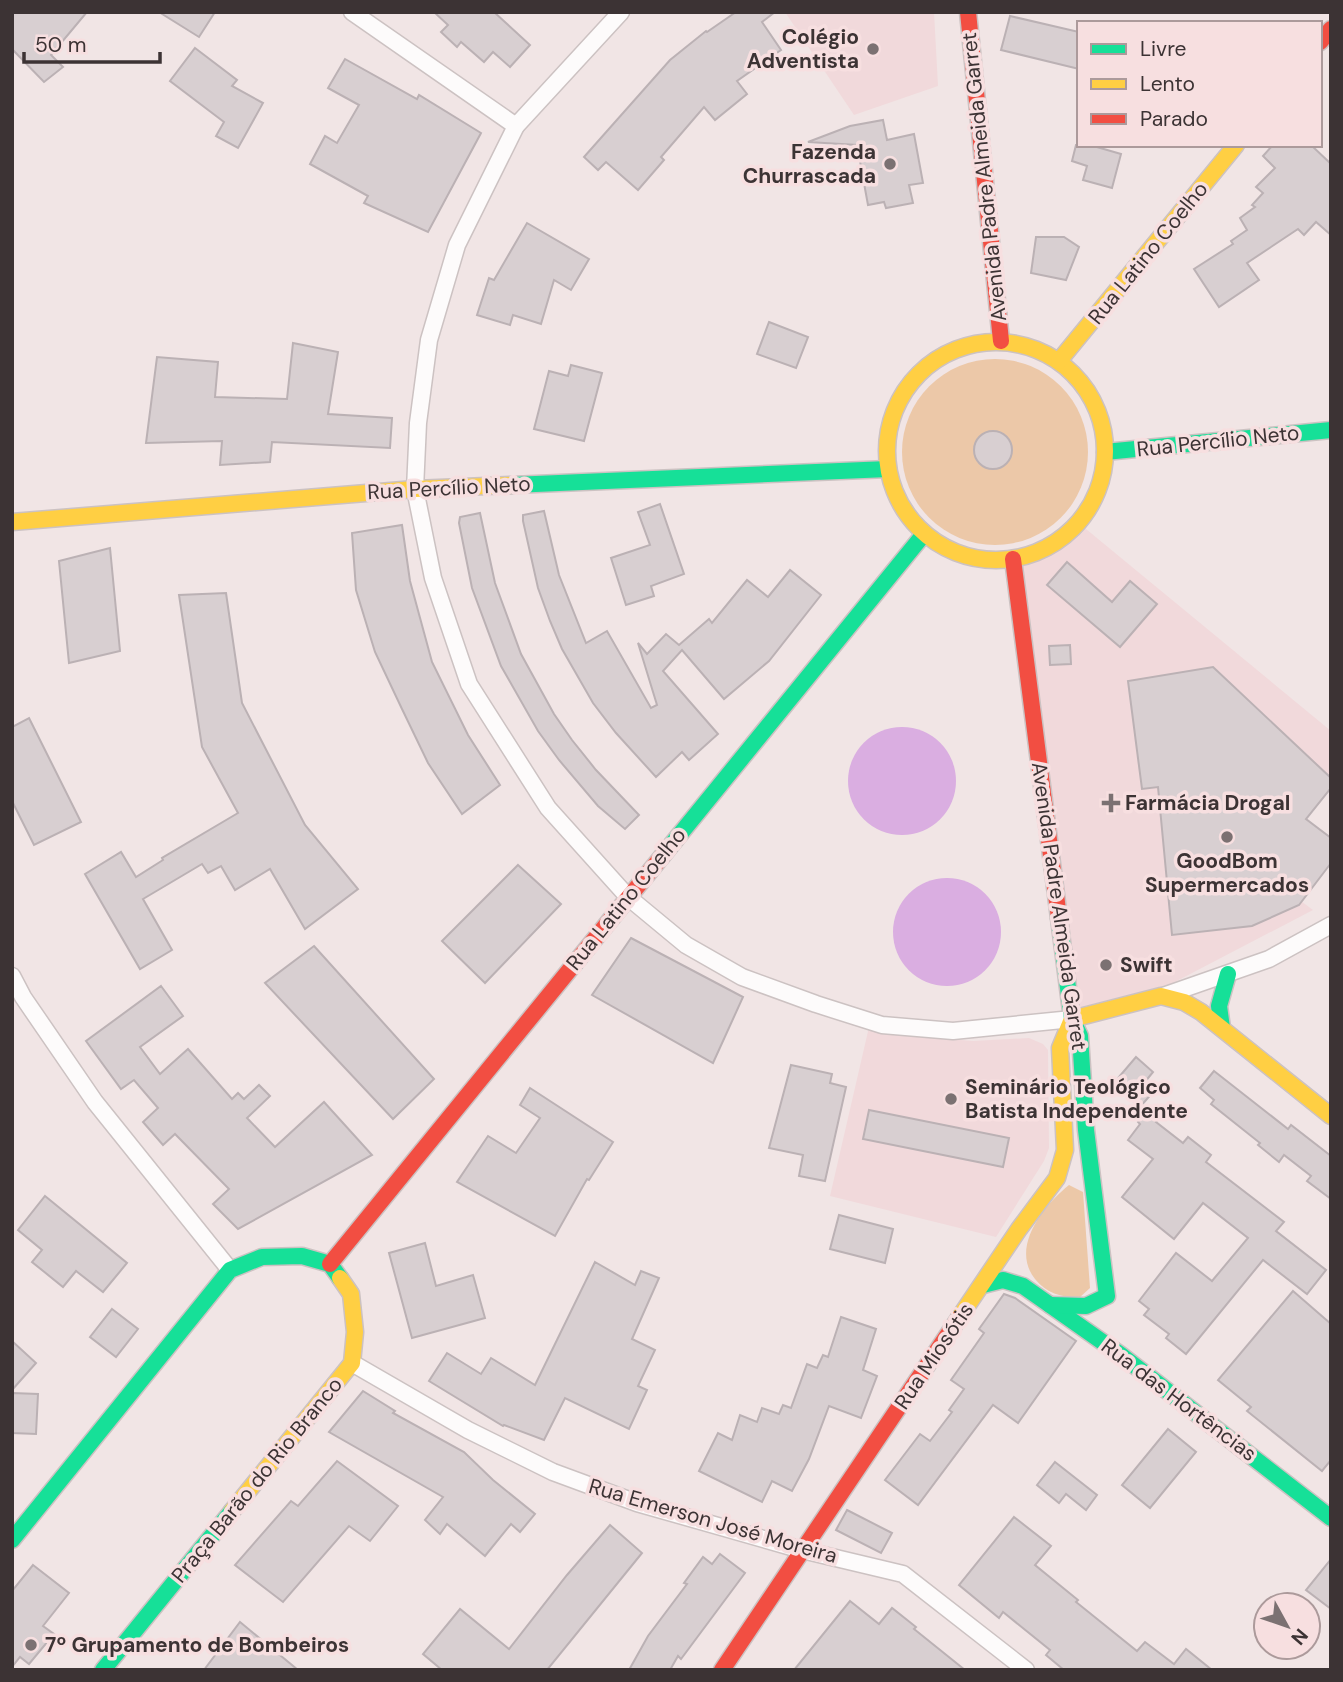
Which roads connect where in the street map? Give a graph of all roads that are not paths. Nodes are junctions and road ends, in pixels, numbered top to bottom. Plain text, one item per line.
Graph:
1 (352, 12) edge
2 (621, 12) edge
3 (968, 12) edge
4 (516, 126) junction
5 (1234, 147) edge
6 (1001, 341) junction
7 (1059, 361) junction
8 (1331, 430) edge
9 (1105, 452) junction
10 (888, 469) junction
11 (415, 489) junction
12 (12, 523) edge
13 (925, 534) junction
14 (1013, 559) junction
15 (628, 897) junction
16 (1331, 925) edge
17 (1228, 974) junction
18 (12, 976) edge
19 (1161, 996) junction
20 (1072, 1019) junction
21 (1222, 1028) junction
22 (1331, 1116) edge
23 (1057, 1178) junction
24 (1096, 1195) junction
25 (1019, 1228) junction
26 (330, 1264) junction
27 (230, 1270) junction
28 (982, 1285) junction
29 (1023, 1286) junction
30 (1050, 1305) junction
31 (352, 1363) junction
32 (1331, 1518) edge
33 (12, 1540) edge
34 (802, 1550) junction
35 (103, 1670) edge
36 (722, 1670) edge
37 (1026, 1670) edge

1 - 4 street
2 - 4 street
3 - 6 main road, Avenida Padre Almeida Garret
4 - 11 street
5 - 7 main road, Rua Latino Coelho
6 - 7 main road
6 - 10 main road
7 - 9 main road
8 - 9 main road, Rua Percílio Neto
9 - 14 main road
10 - 11 main road, Rua Percílio Neto
10 - 13 main road
11 - 12 main road, Rua Percílio Neto
11 - 15 street
13 - 14 main road
13 - 15 main road, Rua Latino Coelho
14 - 20 main road, Avenida Padre Almeida Garret
15 - 20 street
15 - 26 main road, Rua Latino Coelho
16 - 17 street
17 - 19 street
17 - 21 main road
18 - 27 street
19 - 20 main road
19 - 21 main road
20 - 23 main road, Rua Miosótis
20 - 24 main road, Avenida Padre Almeida Garret
21 - 22 main road
23 - 24 main road
23 - 25 main road, Rua Miosótis
24 - 30 main road, Avenida Padre Almeida Garret
25 - 28 main road, Rua Miosótis
25 - 29 main road
26 - 27 main road
26 - 31 main road, Praça Barão do Rio Branco
27 - 33 main road
28 - 29 main road, Rua das Hortências
28 - 34 main road, Rua Miosótis
29 - 30 main road, Rua das Hortências
30 - 32 main road, Rua das Hortências
31 - 34 street, Rua Emerson José Moreira
31 - 35 main road, Praça Barão do Rio Branco
34 - 36 main road, Rua Miosótis
34 - 37 street, Rua Emerson José Moreira

